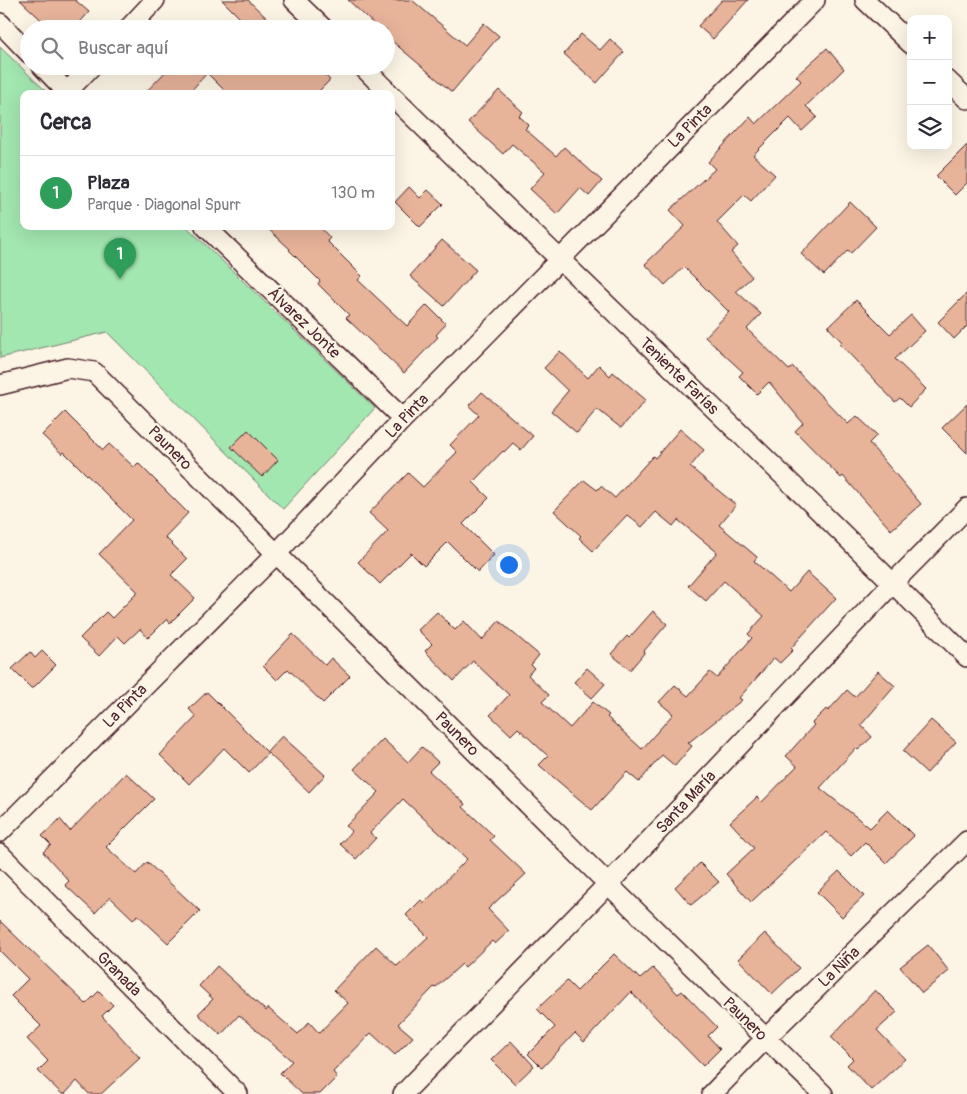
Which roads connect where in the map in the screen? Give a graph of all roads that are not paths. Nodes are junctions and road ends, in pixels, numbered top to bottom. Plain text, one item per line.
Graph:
1 (155, 0) edge
2 (294, 0) edge
3 (815, 0) edge
4 (865, 0) edge
5 (136, 20) edge
6 (315, 20) edge
7 (0, 23) edge
8 (907, 40) edge
9 (20, 44) edge
10 (51, 75) edge
11 (84, 75) edge
12 (371, 75) edge
13 (952, 85) edge
14 (65, 90) edge
15 (71, 90) edge
16 (386, 90) edge
17 (395, 99) edge
18 (967, 99) edge
19 (209, 230) edge
20 (559, 260) junction
21 (0, 385) edge
22 (403, 419) junction
23 (967, 508) edge
24 (276, 554) junction
25 (893, 582) junction
26 (967, 657) edge
27 (0, 832) edge
28 (967, 842) edge
29 (0, 854) edge
30 (608, 884) junction
31 (766, 1039) junction
32 (238, 1094) edge
33 (403, 1094) edge
34 (712, 1094) edge
35 (823, 1094) edge

1 - 5 street
2 - 6 street
3 - 20 street, La Pinta
4 - 8 street
7 - 9 street
10 - 14 street
11 - 15 street
12 - 16 street, Teniente Farías
13 - 18 street
17 - 20 street, Teniente Farías
19 - 22 street, Álvarez Jonte
20 - 22 street, La Pinta
20 - 25 street, Teniente Farías
21 - 24 street, Paunero
22 - 24 street, La Pinta
23 - 25 street, Santa María
24 - 27 street, La Pinta
24 - 30 street, Paunero
25 - 26 street, Teniente Farías
25 - 30 street, Santa María
28 - 31 street, La Niña
29 - 32 street, Granada
30 - 31 street, Paunero
30 - 33 street, Santa María
31 - 34 street, La Niña
31 - 35 street, Paunero

